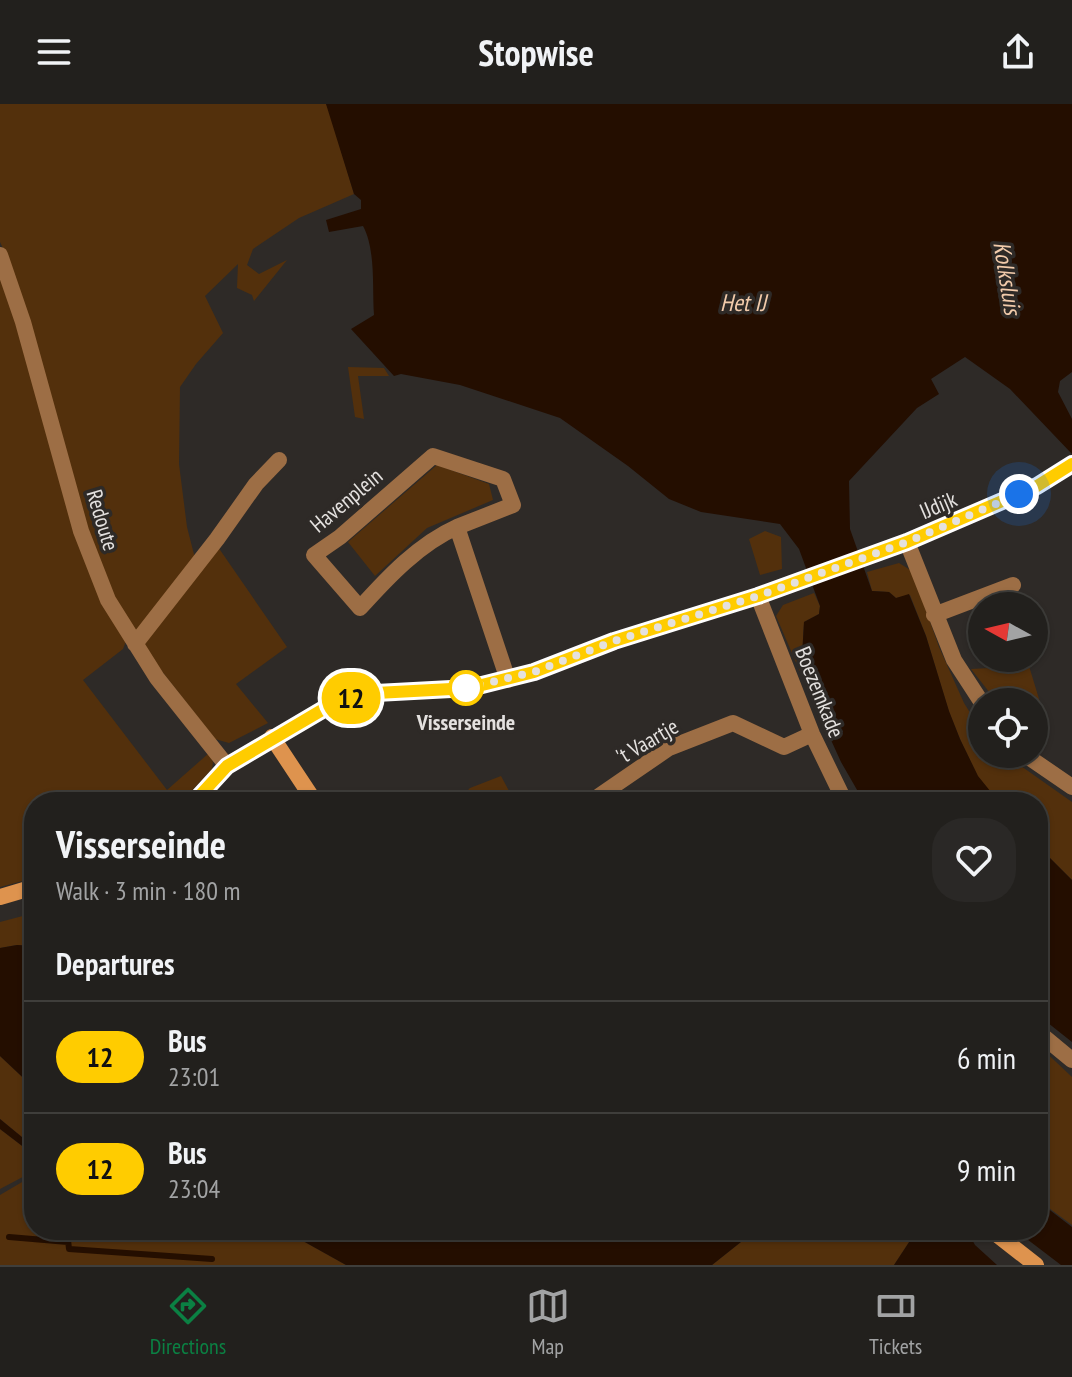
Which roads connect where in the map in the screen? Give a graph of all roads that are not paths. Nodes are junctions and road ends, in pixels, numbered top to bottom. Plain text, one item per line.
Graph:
1 (0, 255) edge
2 (279, 460) dead end
3 (1072, 464) edge
4 (457, 527) junction
5 (907, 542) junction
6 (1013, 585) dead end
7 (758, 596) junction
8 (934, 615) junction
9 (135, 644) junction
10 (508, 680) junction
11 (972, 688) edge
12 (812, 734) junction
13 (272, 737) junction
14 (227, 766) junction
15 (1044, 768) edge
16 (1072, 787) edge
17 (203, 792) edge
18 (308, 792) edge
19 (605, 792) edge
20 (840, 792) edge
21 (24, 890) edge
22 (0, 897) edge
23 (1048, 1040) edge
24 (1072, 1060) edge
25 (1004, 1240) edge
26 (1036, 1265) edge

1 - 9 street, Redoute
2 - 9 street
3 - 5 street, IJdijk
4 - 4 street, Havenplein
4 - 10 street
5 - 7 street, IJdijk
5 - 8 street
6 - 8 street
7 - 10 street
7 - 12 street, Boezemkade
8 - 11 street
9 - 14 street, Redoute
10 - 13 street
12 - 19 street, 't Vaartje
12 - 20 street, Boezemkade
13 - 14 street
13 - 18 street
14 - 17 street
15 - 16 street
21 - 22 street
23 - 24 street
25 - 26 street

